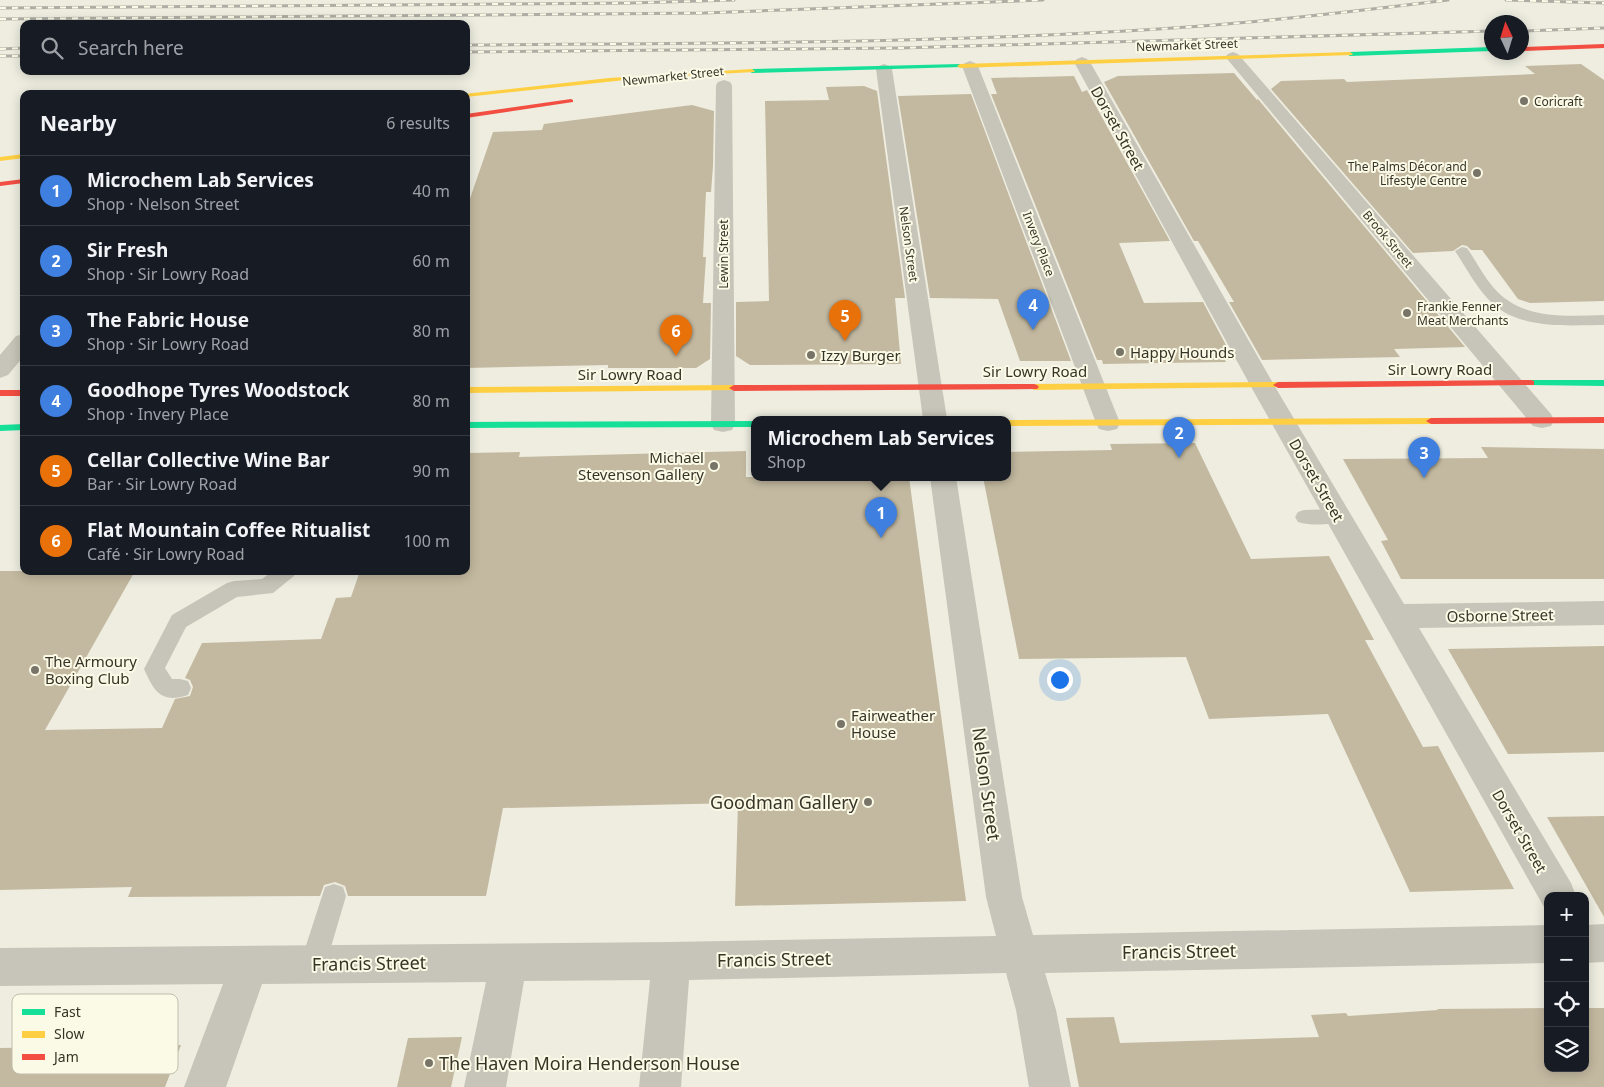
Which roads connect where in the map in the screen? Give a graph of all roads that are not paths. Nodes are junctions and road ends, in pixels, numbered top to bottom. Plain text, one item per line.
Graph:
1 (1604, 46) edge
2 (1529, 48) edge
3 (1484, 49) edge
4 (1233, 58) junction
5 (1082, 62) junction
6 (970, 66) junction
7 (884, 69) junction
8 (728, 84) joint
9 (470, 95) edge
10 (584, 100) dead end
11 (470, 115) edge
12 (20, 156) edge
13 (0, 158) edge
14 (20, 182) edge
15 (0, 184) edge
16 (1462, 251) dead end
17 (1604, 320) edge
18 (20, 346) edge
19 (0, 370) edge
20 (1604, 383) edge
21 (1511, 384) junction
22 (1262, 385) junction
23 (1094, 386) junction
24 (929, 387) junction
25 (723, 389) junction
26 (470, 390) edge
27 (0, 393) edge
28 (20, 393) edge
29 (934, 416) edge
30 (1542, 420) junction
31 (1604, 420) edge
32 (1283, 422) junction
33 (1011, 423) edge
34 (1108, 423) junction
35 (723, 424) junction
36 (751, 424) edge
37 (470, 425) edge
38 (0, 428) edge
39 (20, 428) edge
40 (944, 481) edge
41 (1304, 516) dead end
42 (1338, 516) junction
43 (282, 575) edge
44 (1604, 613) edge
45 (1396, 616) junction
46 (180, 688) dead end
47 (1556, 892) edge
48 (334, 896) dead end
49 (1604, 943) edge
50 (1544, 944) edge
51 (1589, 944) edge
52 (1019, 953) junction
53 (509, 961) junction
54 (671, 961) junction
55 (313, 964) junction
56 (249, 965) junction
57 (0, 967) edge
58 (205, 1087) edge
59 (485, 1087) edge
60 (660, 1087) edge
61 (1050, 1087) edge

1 - 2 main road
3 - 4 main road, Newmarket Street
4 - 5 main road, Newmarket Street
4 - 21 street, Brook Street
5 - 6 main road, Newmarket Street
5 - 22 street, Dorset Street
6 - 7 main road, Newmarket Street
6 - 23 street, Invery Place
7 - 8 main road, Newmarket Street
7 - 9 main road, Newmarket Street
7 - 24 street, Nelson Street
8 - 25 street, Lewin Street
10 - 11 main road
12 - 13 main road
14 - 15 main road
16 - 17 lane
18 - 19 street
20 - 21 main road, Sir Lowry Road
21 - 22 main road, Sir Lowry Road
21 - 30 street, Brook Street
22 - 23 main road, Sir Lowry Road
22 - 32 street, Dorset Street
23 - 24 main road, Sir Lowry Road
23 - 34 street, Invery Place
24 - 25 main road, Sir Lowry Road
24 - 29 street, Nelson Street
25 - 26 main road, Sir Lowry Road
25 - 35 street, Lewin Street
27 - 28 main road
30 - 31 main road
30 - 32 main road
32 - 34 main road
32 - 42 street, Dorset Street
33 - 34 main road
35 - 36 main road
35 - 37 main road
38 - 39 main road
40 - 52 street, Nelson Street
41 - 42 lane
42 - 45 street, Dorset Street
43 - 46 lane
44 - 45 street, Osborne Street
45 - 47 street, Dorset Street
48 - 55 lane
49 - 51 street
50 - 52 street, Francis Street
52 - 54 street, Francis Street
52 - 61 street, Nelson Street
53 - 54 street, Francis Street
53 - 55 street, Francis Street
53 - 59 street
54 - 60 street
55 - 56 street, Francis Street
56 - 57 street, Francis Street
56 - 58 street

